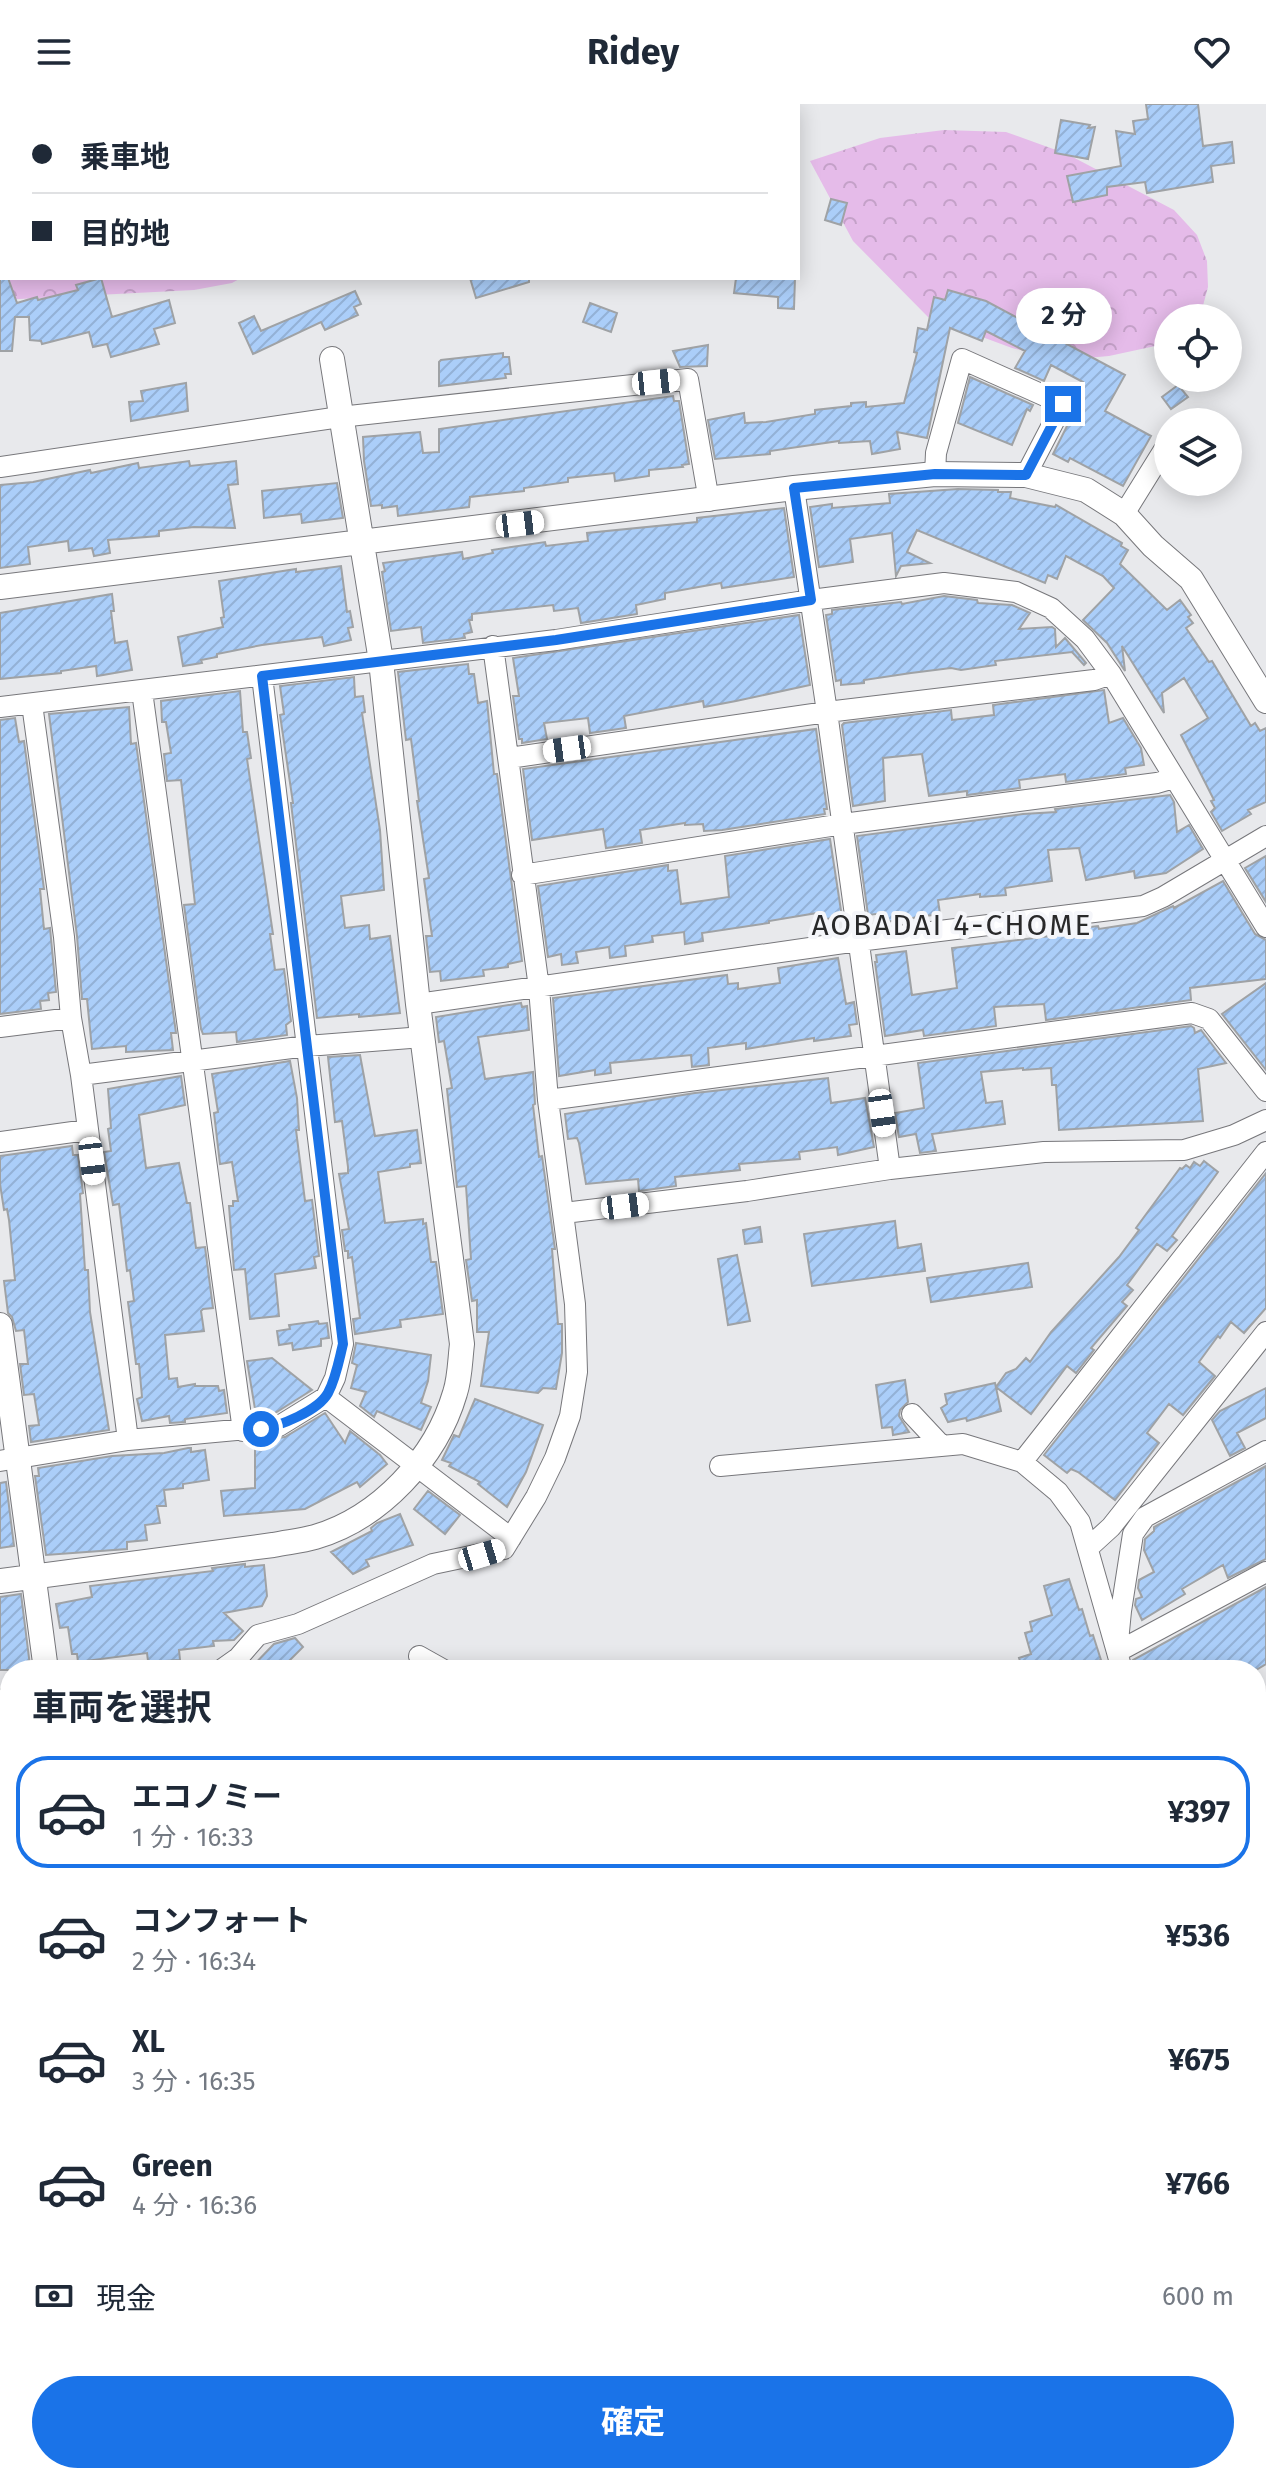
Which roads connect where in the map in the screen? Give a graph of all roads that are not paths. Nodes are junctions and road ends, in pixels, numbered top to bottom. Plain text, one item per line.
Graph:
1 (332, 359) dead end
2 (340, 417) junction
3 (1154, 466) edge
4 (0, 467) edge
5 (935, 474) junction
6 (1026, 475) junction
7 (794, 488) junction
8 (709, 501) junction
9 (1124, 514) junction
10 (362, 543) junction
11 (0, 587) edge
12 (811, 600) junction
13 (493, 646) junction
14 (381, 661) junction
15 (1111, 674) junction
16 (262, 676) junction
17 (142, 691) junction
18 (1266, 701) edge
19 (32, 704) junction
20 (0, 707) edge
21 (827, 712) junction
22 (509, 758) junction
23 (1174, 778) junction
24 (843, 824) junction
25 (1266, 836) edge
26 (1225, 859) junction
27 (522, 875) junction
28 (1266, 927) edge
29 (858, 941) junction
30 (539, 988) junction
31 (418, 1004) junction
32 (71, 1018) junction
33 (0, 1027) edge
34 (423, 1037) junction
35 (307, 1046) junction
36 (874, 1057) junction
37 (194, 1059) junction
38 (81, 1075) junction
39 (1266, 1091) edge
40 (548, 1100) junction
41 (1266, 1120) edge
42 (87, 1130) junction
43 (0, 1142) edge
44 (1266, 1152) edge
45 (890, 1169) junction
46 (564, 1213) junction
47 (0, 1325) edge
48 (1266, 1332) edge
49 (326, 1397) junction
50 (912, 1414) dead end
51 (243, 1431) junction
52 (128, 1440) junction
53 (941, 1445) junction
54 (1266, 1451) edge
55 (9, 1460) edge
56 (1022, 1462) junction
57 (417, 1465) junction
58 (720, 1466) dead end
59 (511, 1538) junction
60 (1088, 1548) junction
61 (1266, 1572) edge
62 (34, 1577) junction
63 (0, 1581) edge
64 (419, 1656) dead end
65 (45, 1660) edge
66 (235, 1660) edge
67 (426, 1660) edge
68 (1119, 1660) edge
69 (1119, 1660) edge
70 (1121, 1660) edge

1 - 2 street
2 - 4 street
2 - 8 street
2 - 10 street
3 - 9 street
5 - 6 street
5 - 6 street
5 - 7 street
6 - 9 street
7 - 8 street
7 - 12 street
8 - 10 street
9 - 18 street
10 - 11 street
10 - 14 street
12 - 13 street
12 - 15 street
12 - 21 street
13 - 14 street
13 - 22 street
14 - 16 street
14 - 31 street
15 - 21 street
15 - 23 street
16 - 17 street
16 - 35 street
17 - 19 street
17 - 37 street
19 - 20 street
19 - 32 street
21 - 22 street
21 - 24 street
22 - 27 street
23 - 24 street
23 - 26 street
24 - 27 street
24 - 29 street
25 - 26 street
26 - 28 street
26 - 29 street
27 - 30 street
29 - 30 street
29 - 36 street
30 - 31 street
30 - 40 street
31 - 34 street
32 - 33 street
32 - 38 street
34 - 35 street
34 - 57 street
35 - 37 street
35 - 49 street
36 - 39 street
36 - 40 street
36 - 45 street
37 - 38 street
37 - 51 street
38 - 42 street
40 - 46 street
41 - 45 street
42 - 43 street
42 - 52 street
44 - 56 street
45 - 46 street
46 - 59 street
47 - 55 street
48 - 60 street
49 - 51 street
49 - 57 street
50 - 53 street
51 - 52 street
52 - 55 street
53 - 56 street
53 - 58 street
54 - 69 street
55 - 62 street
56 - 60 street
57 - 59 street
57 - 62 street
59 - 66 street
60 - 68 street
61 - 70 street
62 - 63 street
62 - 65 street
64 - 67 street

